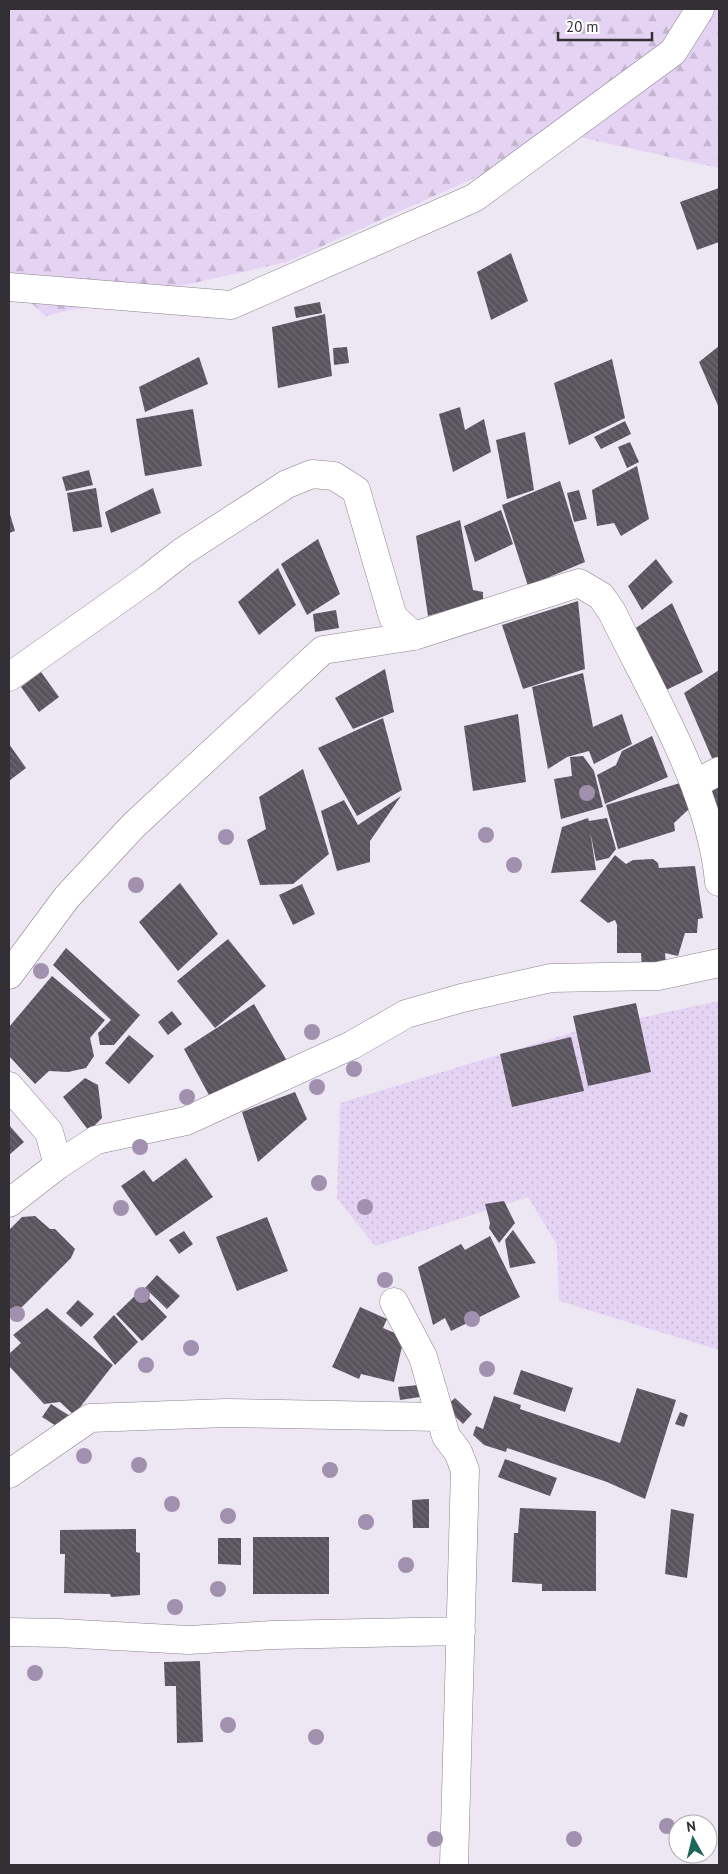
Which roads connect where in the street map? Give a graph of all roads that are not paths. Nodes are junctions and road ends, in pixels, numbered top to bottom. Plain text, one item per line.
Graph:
1 (700, 9) edge
2 (9, 287) edge
3 (414, 636) junction
4 (9, 677) edge
5 (719, 771) edge
6 (696, 784) junction
7 (719, 882) edge
8 (719, 963) edge
9 (9, 975) edge
10 (9, 1086) edge
11 (58, 1165) junction
12 (9, 1204) edge
13 (394, 1302) dead end
14 (440, 1417) junction
15 (9, 1474) edge
16 (461, 1631) junction
17 (9, 1632) edge
18 (454, 1865) edge

1 - 2 street
3 - 4 street
3 - 6 street
3 - 9 street
5 - 6 street
6 - 7 street
8 - 11 street
10 - 11 street
11 - 12 street
13 - 14 street
14 - 15 street
14 - 16 street
16 - 17 street
16 - 18 street

